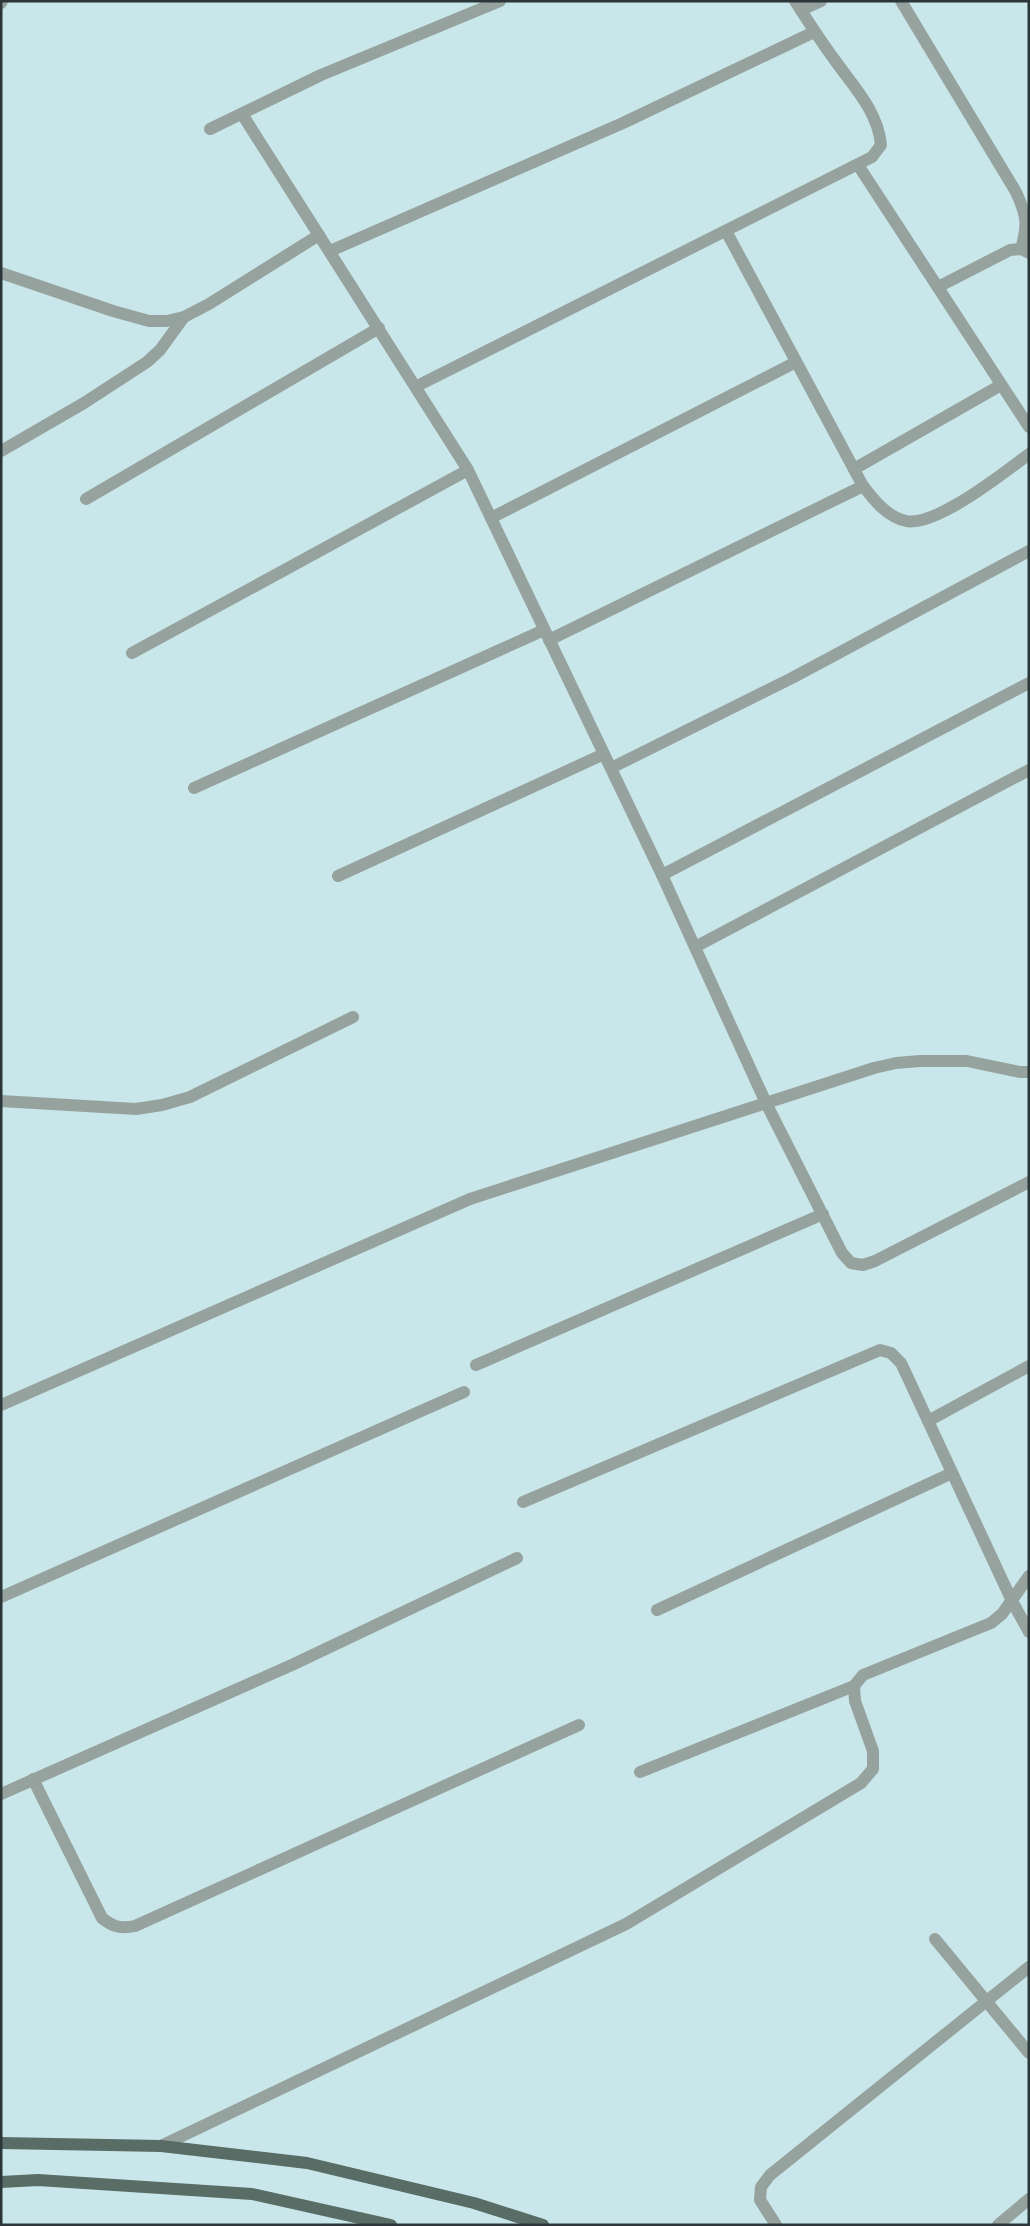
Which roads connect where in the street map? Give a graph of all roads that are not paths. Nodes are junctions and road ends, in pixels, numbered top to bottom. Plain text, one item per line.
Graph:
1 (500, 1) edge
2 (821, 1) edge
3 (901, 1) edge
4 (798, 6) edge
5 (814, 32) junction
6 (242, 114) junction
7 (210, 129) dead end
8 (858, 164) junction
9 (726, 231) junction
10 (320, 235) junction
11 (330, 251) junction
12 (1025, 251) edge
13 (1, 273) edge
14 (938, 287) junction
15 (184, 317) junction
16 (379, 328) junction
17 (796, 362) junction
18 (1002, 385) junction
19 (417, 386) junction
20 (1029, 427) edge
21 (1, 451) edge
22 (1029, 454) edge
23 (854, 469) junction
24 (468, 470) junction
25 (863, 486) junction
26 (86, 499) dead end
27 (491, 518) junction
28 (1029, 551) edge
29 (546, 635) junction
30 (132, 653) dead end
31 (1029, 683) edge
32 (604, 754) junction
33 (611, 768) junction
34 (1029, 770) edge
35 (194, 788) dead end
36 (662, 875) junction
37 (338, 876) dead end
38 (695, 947) junction
39 (353, 1017) dead end
40 (1029, 1072) edge
41 (1, 1101) edge
42 (766, 1103) junction
43 (1029, 1182) edge
44 (823, 1214) junction
45 (476, 1365) dead end
46 (1029, 1366) edge
47 (464, 1392) dead end
48 (1, 1405) edge
49 (928, 1421) junction
50 (952, 1473) junction
51 (523, 1502) dead end
52 (517, 1558) dead end
53 (1029, 1576) edge
54 (1, 1597) edge
55 (1012, 1601) junction
56 (657, 1610) dead end
57 (1029, 1632) edge
58 (854, 1686) junction
59 (579, 1724) dead end
60 (640, 1772) dead end
61 (34, 1779) junction
62 (1, 1794) edge
63 (935, 1939) dead end
64 (1029, 1967) edge
65 (987, 2003) junction
66 (1029, 2053) edge
67 (1, 2143) edge
68 (161, 2146) junction
69 (1, 2182) edge
70 (1029, 2199) edge
71 (391, 2225) edge
72 (543, 2225) edge
73 (776, 2225) edge
74 (998, 2225) edge

1 - 6 street
2 - 4 street
3 - 12 street
4 - 5 street
5 - 8 street
5 - 11 street
6 - 7 street
6 - 10 street
8 - 9 street
8 - 14 street
9 - 17 street
9 - 19 street
10 - 11 street
10 - 15 street
11 - 16 street
12 - 14 street
13 - 15 street
14 - 18 street
15 - 21 street
16 - 19 street
16 - 26 street
17 - 23 street
17 - 27 street
18 - 20 street
18 - 23 street
19 - 24 street
22 - 25 street
23 - 25 street
24 - 27 street
24 - 30 street
25 - 29 street
27 - 29 street
28 - 33 street
29 - 32 street
29 - 35 street
31 - 36 street
32 - 33 street
32 - 37 street
33 - 36 street
34 - 38 street
36 - 38 street
38 - 42 street
39 - 41 street
40 - 42 street
42 - 44 street
42 - 48 street
43 - 44 street
44 - 45 street
46 - 49 street
47 - 54 street
49 - 50 street
49 - 51 street
50 - 55 street
50 - 56 street
52 - 61 street
53 - 55 street
55 - 57 street
55 - 58 street
58 - 60 street
58 - 68 street
59 - 61 street
61 - 62 street
63 - 65 street
64 - 65 street
65 - 66 street
65 - 73 street
67 - 68 main road
68 - 72 main road
69 - 71 main road
70 - 74 street

